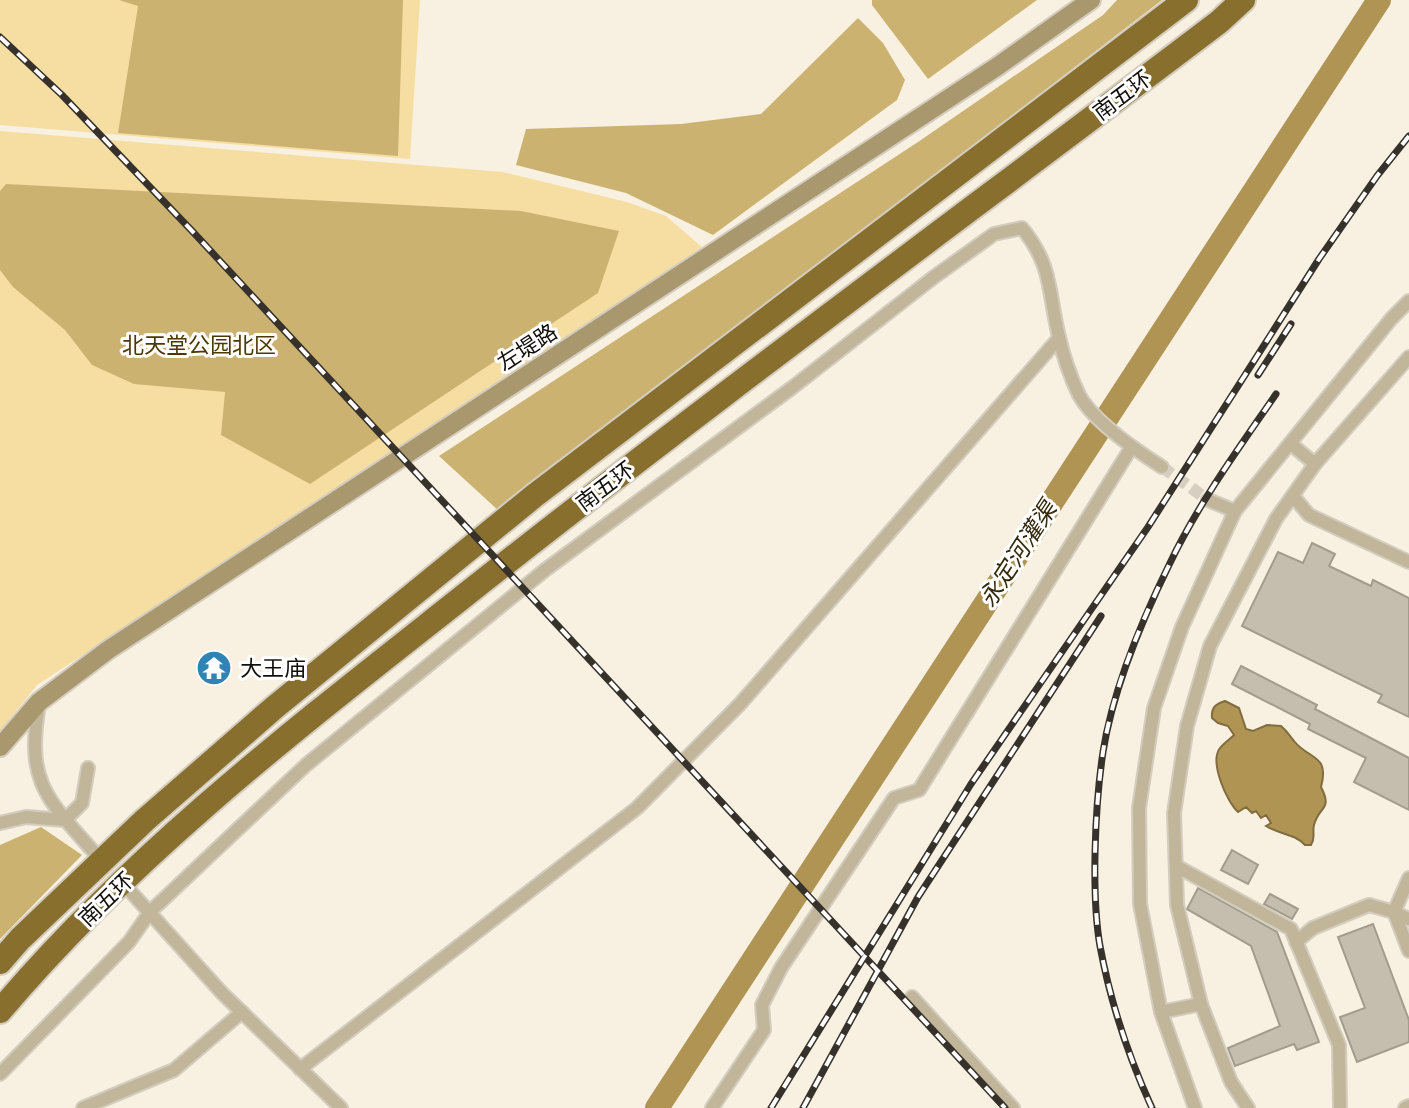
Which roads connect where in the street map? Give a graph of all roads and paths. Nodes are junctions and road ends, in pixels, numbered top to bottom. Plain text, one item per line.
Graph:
1 (1091, 0) edge
2 (1186, 0) edge
3 (1243, 0) edge
4 (1409, 301) edge
5 (1059, 338) junction
6 (1409, 357) edge
7 (1291, 444) junction
8 (1131, 448) junction
9 (1315, 464) junction
10 (1162, 467) tunnel mouth
11 (1293, 496) junction
12 (1208, 500) tunnel mouth
13 (1235, 511) junction
14 (1409, 562) edge
15 (39, 702) junction
16 (0, 747) edge
17 (88, 768) dead end
18 (65, 820) junction
19 (0, 823) edge
20 (92, 850) dead end
21 (1176, 866) junction
22 (1409, 878) edge
23 (131, 892) dead end
24 (150, 912) junction
25 (1394, 912) junction
26 (1409, 919) edge
27 (1296, 942) junction
28 (1409, 951) edge
29 (0, 962) edge
30 (912, 997) dead end
31 (1201, 1004) junction
32 (0, 1011) edge
33 (242, 1012) junction
34 (1161, 1012) junction
35 (300, 1069) junction
36 (0, 1074) edge
37 (83, 1108) edge
38 (341, 1108) edge
39 (712, 1108) edge
40 (1013, 1108) edge
41 (1195, 1108) edge
42 (1248, 1108) edge
43 (1340, 1108) edge

1 - 15 main road, 左堤路
2 - 29 highway, 南五环
3 - 32 highway, 南五环
4 - 7 street
5 - 8 street
5 - 24 street
5 - 35 street
6 - 9 street
7 - 9 street
7 - 13 street
8 - 10 street
8 - 39 street
9 - 11 street
11 - 14 street
11 - 21 street
12 - 13 street
13 - 34 street
15 - 16 main road, 左堤路
15 - 18 street
17 - 18 street
18 - 19 street
18 - 20 street
21 - 27 street
21 - 31 street
22 - 25 street
23 - 24 street
24 - 33 street
24 - 36 street
25 - 26 street
25 - 27 street
25 - 28 street
27 - 43 street
30 - 40 street
31 - 34 street
31 - 42 street
33 - 35 street
33 - 37 street
34 - 41 street
35 - 38 street

